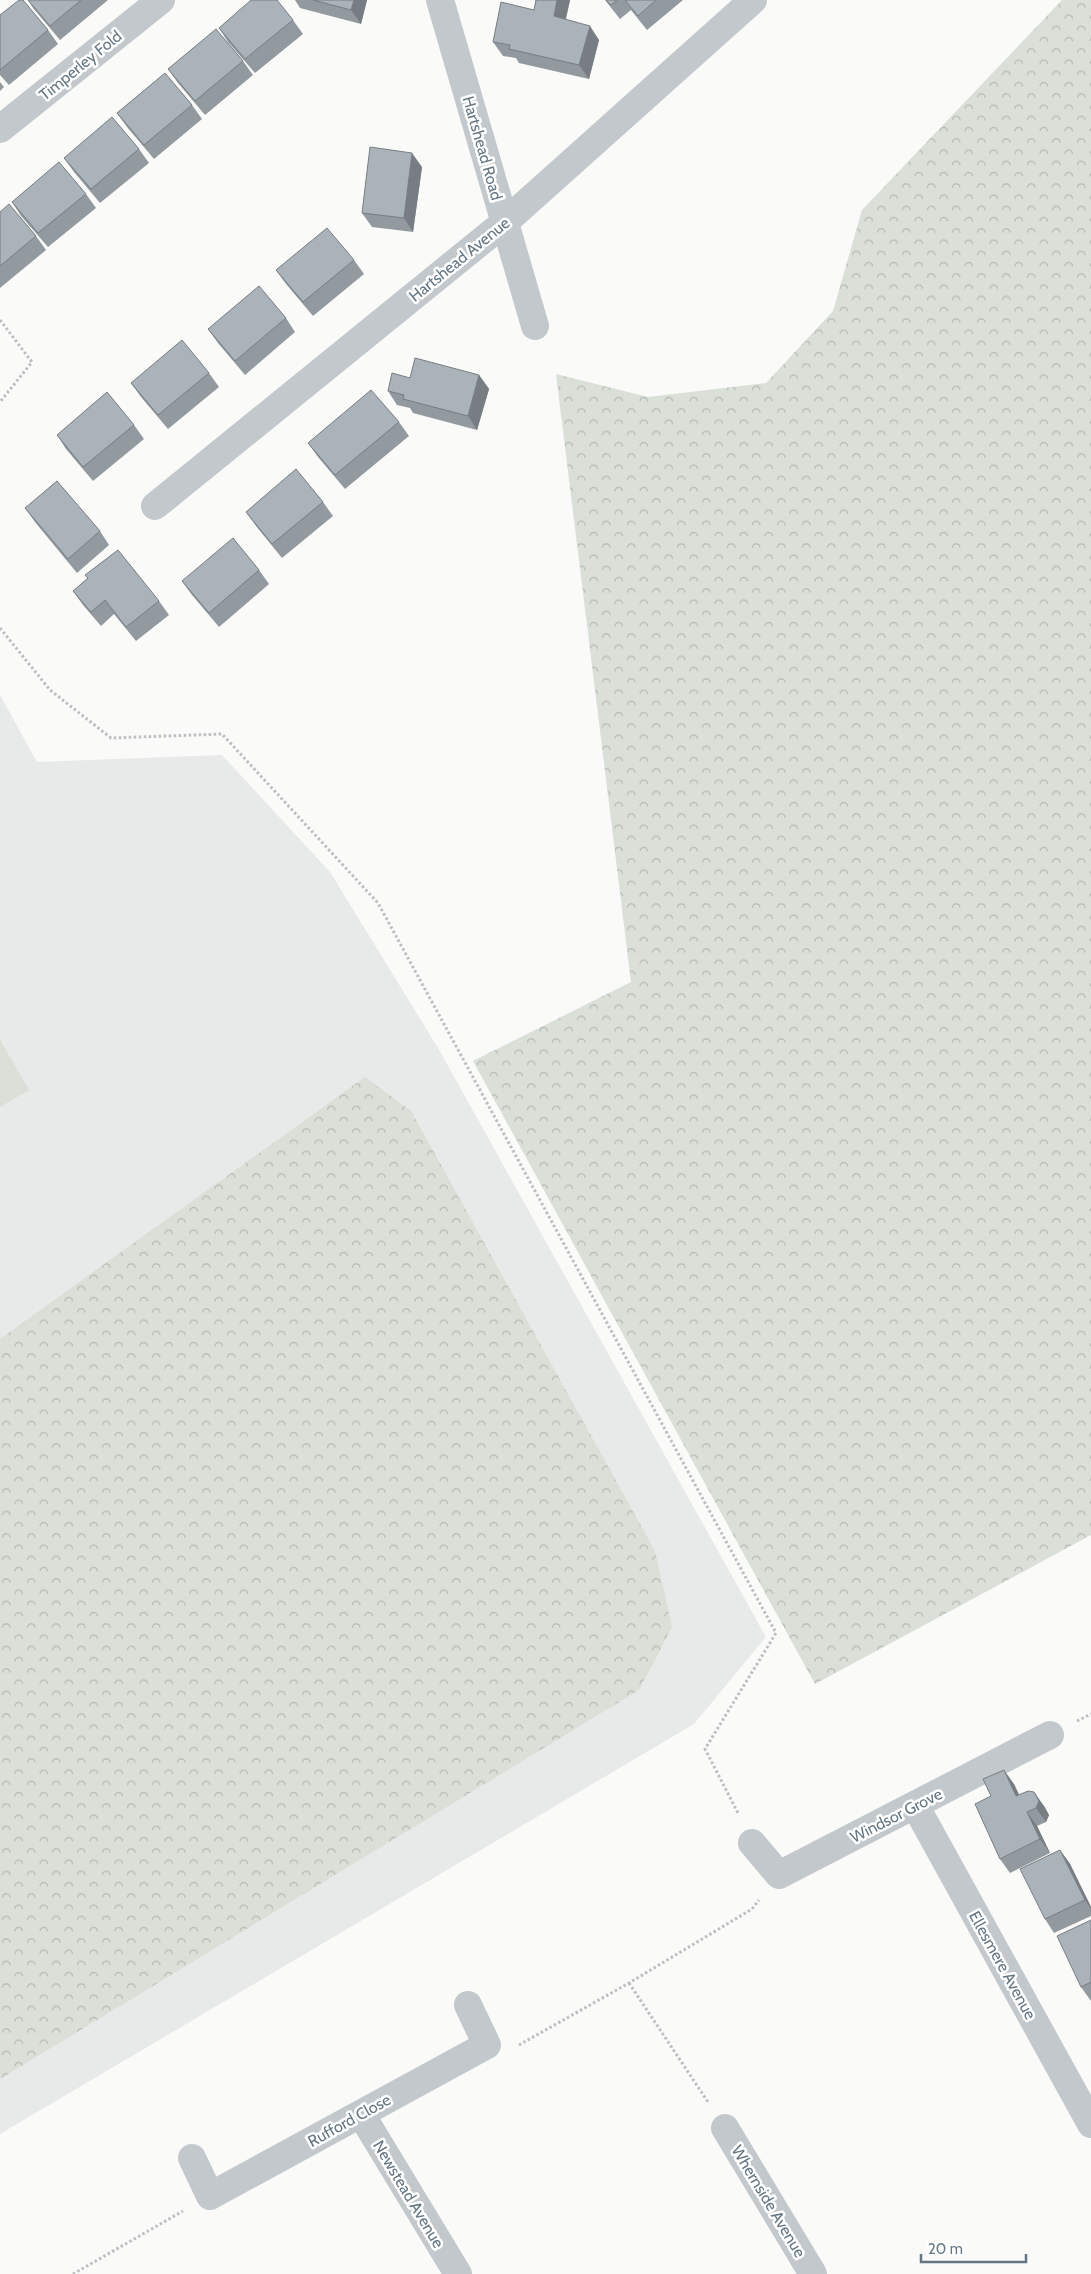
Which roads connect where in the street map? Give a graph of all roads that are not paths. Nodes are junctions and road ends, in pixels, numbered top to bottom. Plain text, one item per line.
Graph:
1 (161, 0) edge
2 (440, 0) edge
3 (753, 0) edge
4 (0, 129) edge
5 (505, 222) junction
6 (535, 326) dead end
7 (155, 506) dead end
8 (1050, 1735) dead end
9 (915, 1805) junction
10 (752, 1842) road end
11 (468, 2005) dead end
12 (361, 2114) junction
13 (1091, 2124) edge
14 (725, 2128) road end
15 (192, 2158) dead end
16 (458, 2274) edge
17 (813, 2274) edge

1 - 4 street, Timperley Fold
2 - 5 street, Hartshead Road
3 - 5 street, Hartshead Avenue
5 - 6 street, Hartshead Road
5 - 7 street, Hartshead Avenue
8 - 9 street, Windsor Grove
9 - 10 street, Windsor Grove
9 - 13 street, Ellesmere Avenue
11 - 12 street, Rufford Close
12 - 15 street, Rufford Close
12 - 16 street, Newstead Avenue
14 - 17 street, Whernside Avenue

